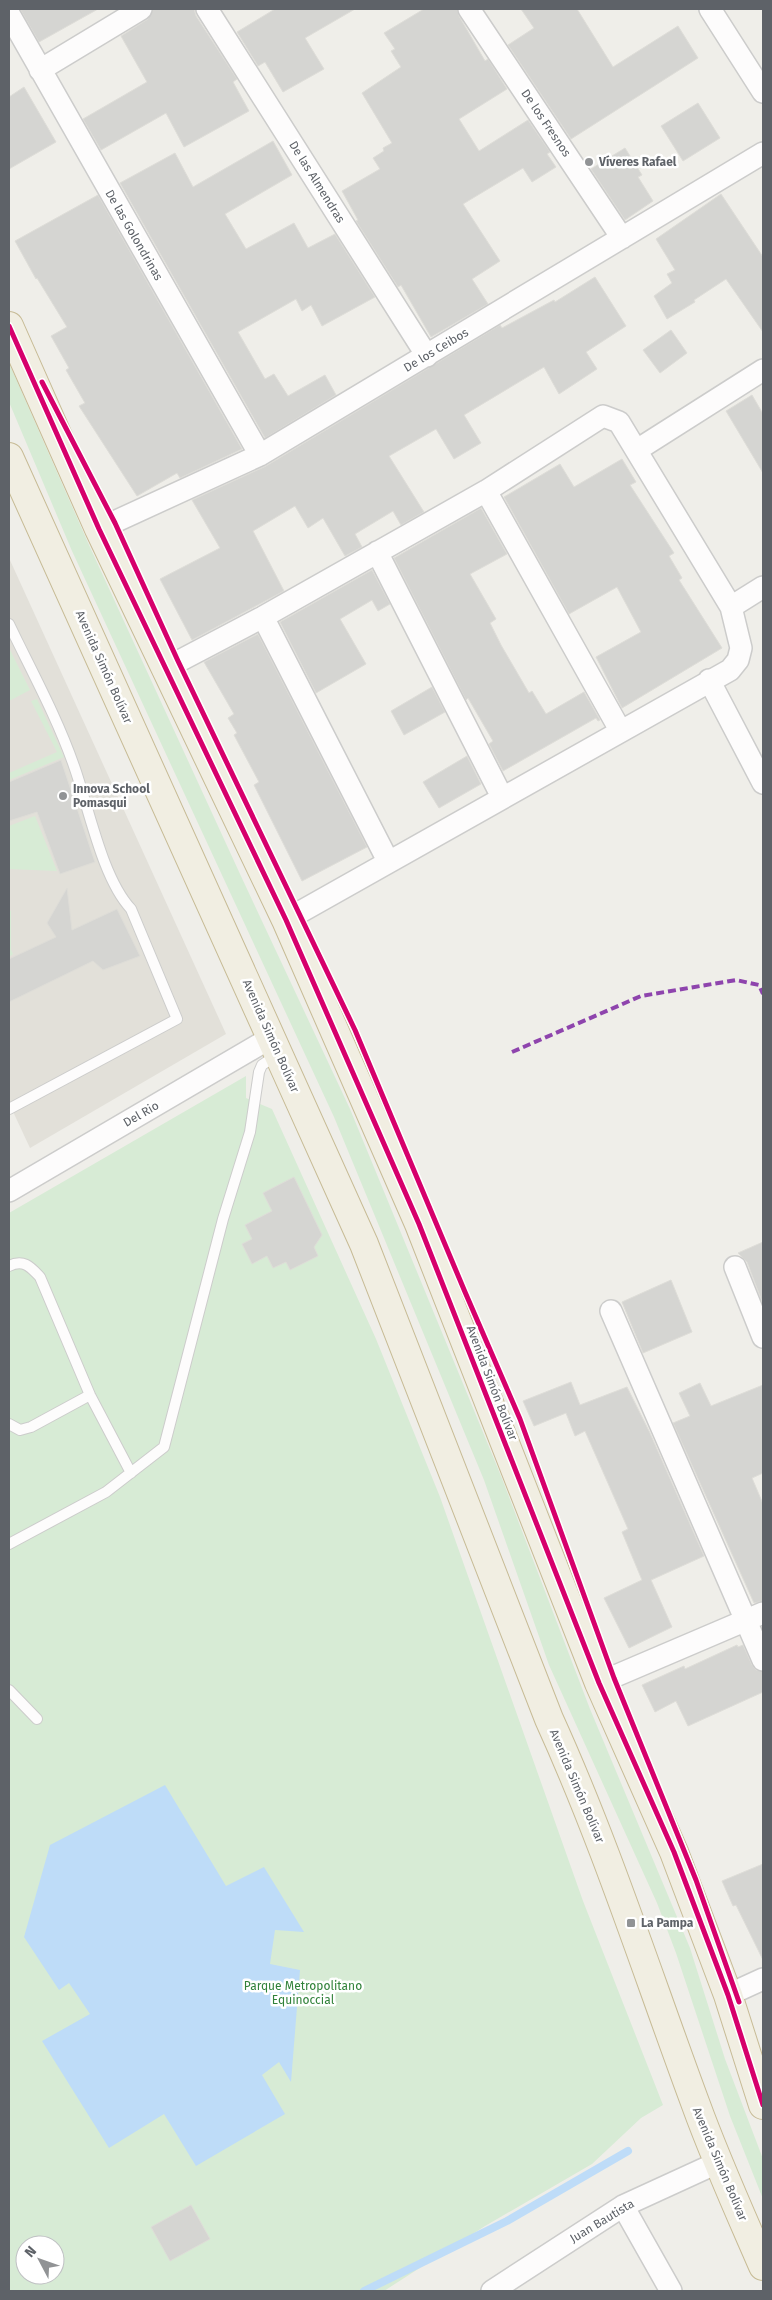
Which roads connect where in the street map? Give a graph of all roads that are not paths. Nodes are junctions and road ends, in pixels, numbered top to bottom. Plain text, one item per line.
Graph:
1 (142, 9) edge
2 (207, 9) edge
3 (469, 9) edge
4 (710, 9) edge
5 (9, 14) edge
6 (40, 70) junction
7 (763, 92) edge
8 (763, 153) edge
9 (622, 238) junction
10 (9, 326) edge
11 (427, 356) junction
12 (763, 370) edge
13 (637, 450) junction
14 (260, 455) junction
15 (9, 457) edge
16 (486, 491) junction
17 (99, 530) junction
18 (377, 552) junction
19 (763, 587) edge
20 (731, 607) junction
21 (263, 617) junction
22 (9, 624) edge
23 (164, 669) junction
24 (709, 680) junction
25 (620, 730) junction
26 (763, 783) edge
27 (502, 797) junction
28 (388, 861) junction
29 (286, 920) junction
30 (276, 1045) junction
31 (9, 1109) edge
32 (10, 1186) edge
33 (9, 1266) edge
34 (735, 1268) dead end
35 (611, 1311) dead end
36 (763, 1337) edge
37 (90, 1395) junction
38 (9, 1424) edge
39 (130, 1473) junction
40 (9, 1544) edge
41 (755, 1616) edge
42 (763, 1660) edge
43 (599, 1683) junction
44 (9, 1690) edge
45 (37, 1719) dead end
46 (763, 1979) edge
47 (728, 1995) junction
48 (763, 2105) edge
49 (719, 2162) junction
50 (623, 2206) junction
51 (763, 2266) edge
52 (492, 2291) edge
53 (671, 2291) edge

1 - 6 street
2 - 11 street, De las Almendras
3 - 9 street, De los Fresnos
4 - 7 street
5 - 6 street, De las Golondrinas
6 - 14 street, De las Golondrinas
8 - 9 street, De los Ceibos
9 - 11 street, De los Ceibos
10 - 17 highway, Avenida Simón Bolívar
11 - 14 street, De los Ceibos
12 - 13 street
13 - 16 street
13 - 20 street
14 - 17 street, De los Ceibos
15 - 30 highway, Avenida Simón Bolívar
16 - 18 street
16 - 25 street
17 - 23 highway, Avenida Simón Bolívar
18 - 21 street
18 - 27 street
19 - 20 street
20 - 24 street
21 - 23 street
21 - 28 street
22 - 31 lane
23 - 29 highway, Avenida Simón Bolívar
24 - 25 street
24 - 26 street
25 - 27 street
27 - 28 street
28 - 29 street
29 - 43 highway, Avenida Simón Bolívar
30 - 32 street, Del Rio
30 - 39 lane
30 - 49 highway, Avenida Simón Bolívar
33 - 37 lane
34 - 36 street
35 - 41 street
37 - 38 lane
37 - 39 lane
39 - 40 lane
41 - 42 street
41 - 43 street
43 - 47 highway, Avenida Simón Bolívar
44 - 45 lane
46 - 47 street
47 - 48 highway, Avenida Simón Bolívar
49 - 50 street, Juan Bautista
49 - 51 highway, Avenida Simón Bolívar
50 - 52 street, Juan Bautista
50 - 53 street

